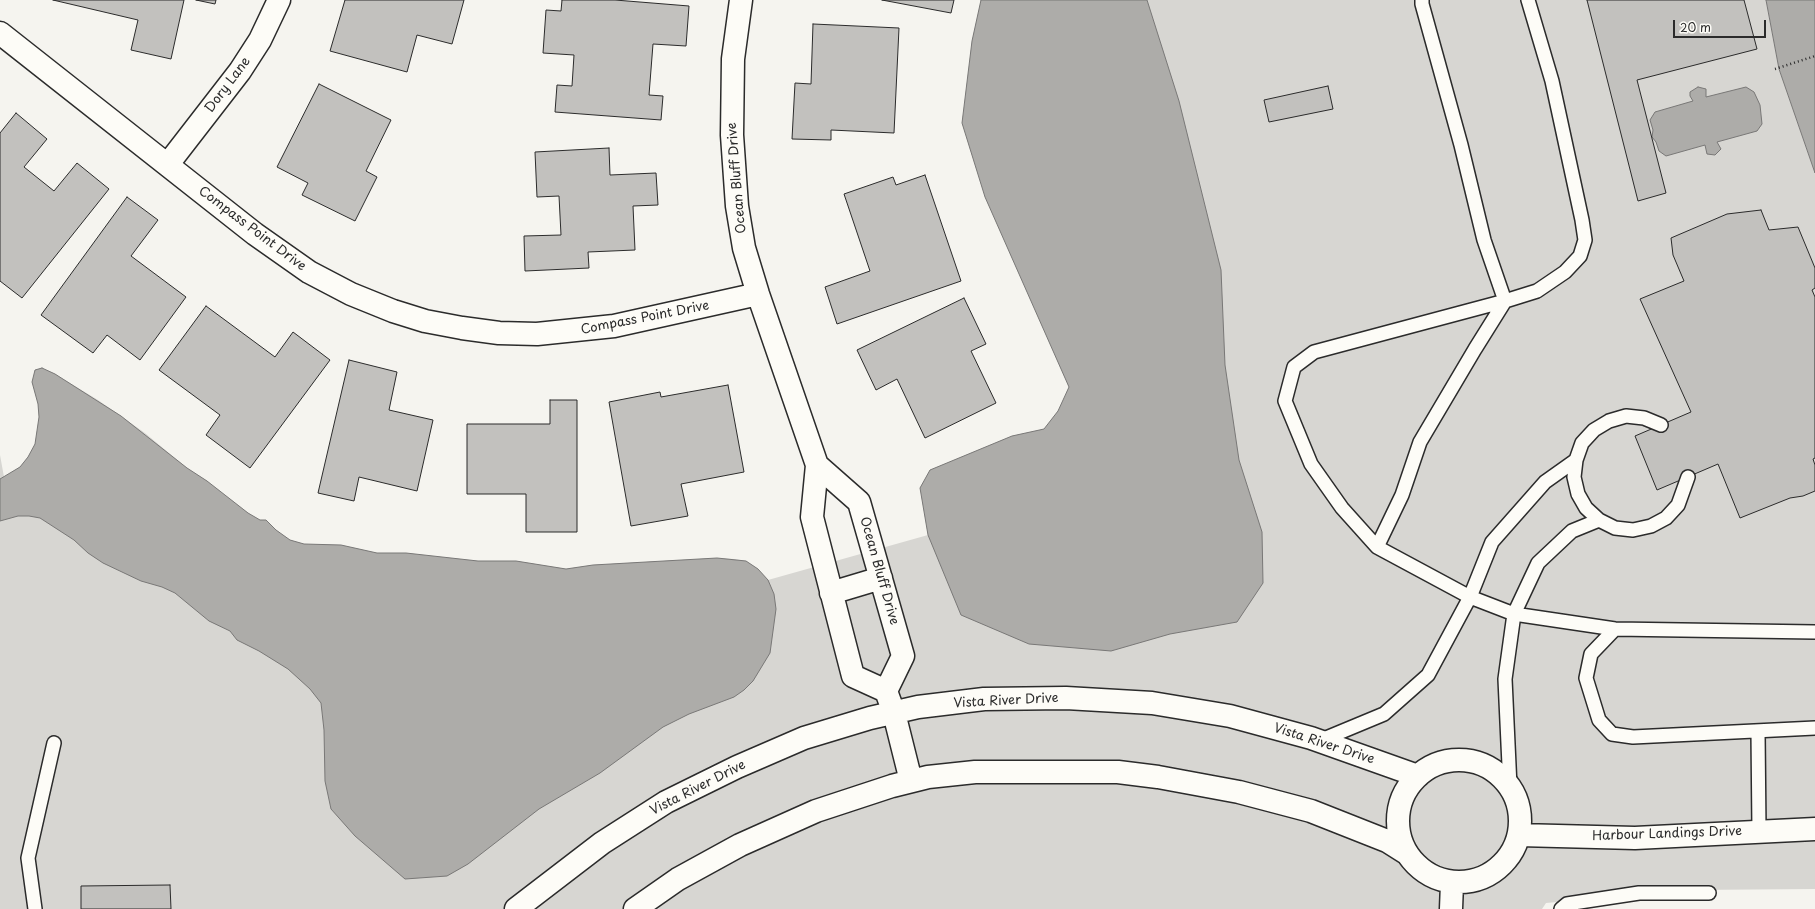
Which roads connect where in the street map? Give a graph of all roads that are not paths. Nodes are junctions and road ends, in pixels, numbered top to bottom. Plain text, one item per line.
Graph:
1 (279, 0) edge
2 (741, 0) edge
3 (1422, 0) edge
4 (1528, 0) edge
5 (0, 33) edge
6 (168, 164) junction
7 (758, 294) junction
8 (1505, 301) junction
9 (1661, 425) dead end
10 (1576, 460) junction
11 (817, 465) junction
12 (1688, 477) dead end
13 (1599, 520) junction
14 (1377, 547) junction
15 (881, 578) junction
16 (831, 593) junction
17 (1470, 596) junction
18 (1514, 614) junction
19 (1615, 629) junction
20 (1815, 632) edge
21 (886, 691) junction
22 (894, 712) junction
23 (1815, 728) edge
24 (1758, 732) junction
25 (1319, 741) junction
26 (54, 743) dead end
27 (1418, 776) junction
28 (911, 782) junction
29 (1510, 787) junction
30 (1815, 829) edge
31 (1759, 832) junction
32 (1519, 835) junction
33 (1406, 853) junction
34 (1452, 882) junction
35 (1709, 893) dead end
36 (34, 909) edge
37 (516, 909) edge
38 (635, 909) edge
39 (1451, 909) edge
40 (1561, 909) edge

1 - 6 street, Dory Lane
2 - 7 street, Ocean Bluff Drive
3 - 8 lane
4 - 8 lane
5 - 6 street, Compass Point Drive
6 - 7 street, Compass Point Drive
7 - 11 street, Ocean Bluff Drive
8 - 14 lane
8 - 14 lane
9 - 10 lane
10 - 13 lane
10 - 17 lane
11 - 15 street, Ocean Bluff Drive
11 - 16 street, Ocean Bluff Drive
12 - 13 lane
13 - 18 lane
14 - 17 lane
15 - 16 street
15 - 21 street, Ocean Bluff Drive
16 - 21 street, Ocean Bluff Drive
17 - 18 lane
17 - 25 lane
18 - 19 lane
18 - 29 lane
19 - 20 lane
19 - 24 lane
21 - 22 street
22 - 25 street, Vista River Drive
22 - 28 street
22 - 37 street, Vista River Drive
23 - 24 lane
24 - 31 lane
25 - 27 street, Vista River Drive
26 - 36 lane
27 - 29 street
27 - 33 street
28 - 33 street
28 - 38 street
29 - 32 street
30 - 31 street, Harbour Landings Drive
31 - 32 street, Harbour Landings Drive
32 - 34 street
33 - 34 street
34 - 39 street
35 - 40 lane

